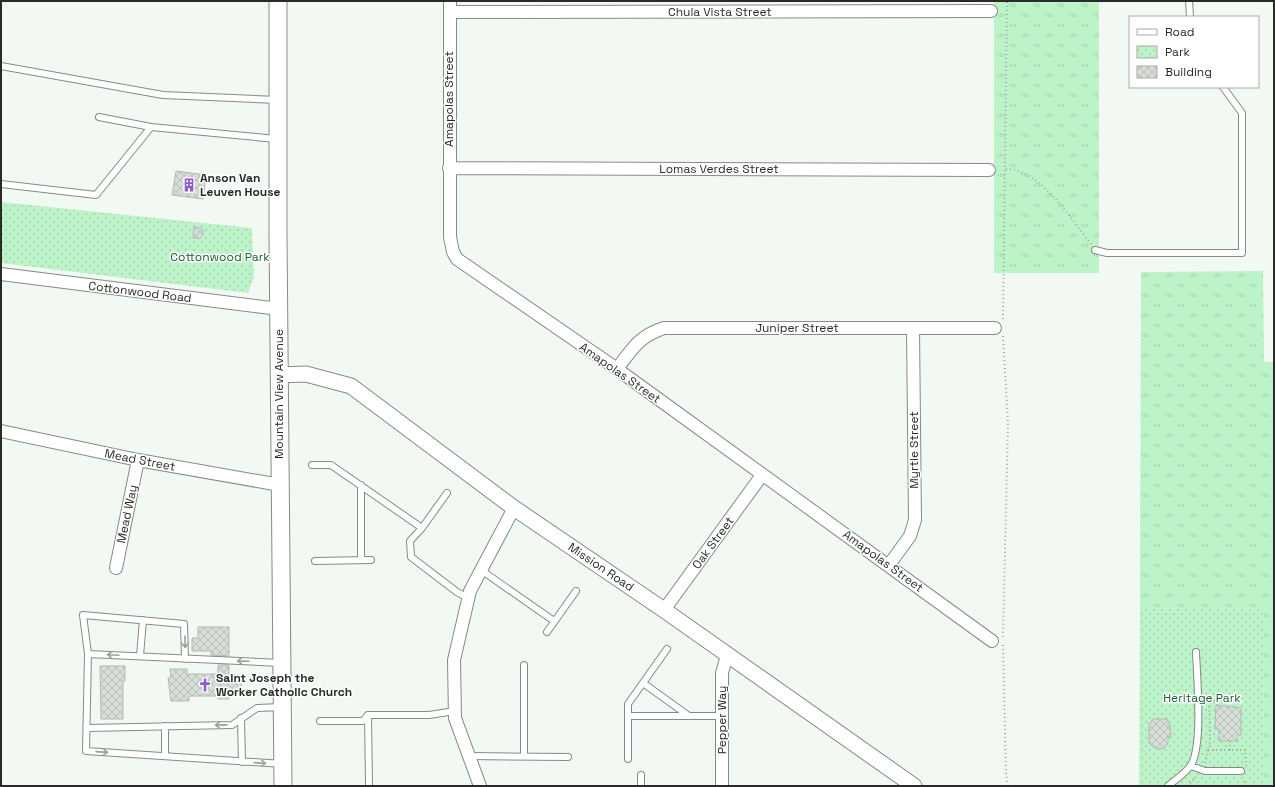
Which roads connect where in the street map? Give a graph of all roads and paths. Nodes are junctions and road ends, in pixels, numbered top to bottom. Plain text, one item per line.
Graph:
1 (278, 1) edge
2 (1007, 1) edge
3 (1189, 1) edge
4 (450, 7) edge
5 (991, 11) dead end
6 (1190, 16) edge
7 (1, 66) edge
8 (1224, 88) edge
9 (278, 100) junction
10 (99, 117) dead end
11 (151, 127) junction
12 (278, 140) junction
13 (449, 168) junction
14 (1006, 169) junction
15 (989, 170) dead end
16 (1, 184) edge
17 (1095, 250) joint
18 (1, 274) edge
19 (279, 309) junction
20 (913, 328) junction
21 (1000, 328) junction
22 (616, 369) junction
23 (279, 375) junction
24 (1, 431) edge
25 (138, 460) junction
26 (312, 465) dead end
27 (762, 475) junction
28 (280, 485) junction
29 (360, 485) junction
30 (447, 493) dead end
31 (514, 508) junction
32 (422, 528) junction
33 (360, 560) junction
34 (371, 560) dead end
35 (315, 561) dead end
36 (889, 565) junction
37 (116, 568) dead end
38 (481, 570) junction
39 (576, 591) dead end
40 (468, 598) junction
41 (664, 610) junction
42 (143, 620) junction
43 (554, 621) junction
44 (546, 632) dead end
45 (992, 641) dead end
46 (667, 649) dead end
47 (1196, 652) dead end
48 (88, 654) junction
49 (727, 655) junction
50 (140, 656) junction
51 (185, 659) junction
52 (282, 663) junction
53 (524, 665) dead end
54 (643, 683) junction
55 (283, 707) junction
56 (455, 711) junction
57 (368, 715) junction
58 (628, 716) junction
59 (690, 716) junction
60 (722, 716) junction
61 (241, 718) junction
62 (320, 721) dead end
63 (165, 726) junction
64 (86, 728) junction
65 (1230, 742) dead end
66 (1208, 750) dead end
67 (1230, 750) junction
68 (165, 756) junction
69 (469, 756) junction
70 (524, 756) junction
71 (568, 757) dead end
72 (628, 759) dead end
73 (242, 762) junction
74 (283, 764) junction
75 (1191, 766) junction
76 (1244, 769) joint
77 (641, 776) dead end
78 (1246, 778) dead end
79 (283, 786) edge
80 (369, 786) edge
81 (480, 786) edge
82 (641, 786) edge
83 (722, 786) edge
84 (914, 786) edge
85 (1008, 786) edge
86 (1168, 786) edge
87 (1244, 786) edge

1 - 9 main road, Mountain View Avenue
2 - 14 path
3 - 6 lane
4 - 5 street, Chula Vista Street
4 - 13 street, Amapolas Street
7 - 9 lane
8 - 17 lane
9 - 12 main road, Mountain View Avenue
10 - 11 lane
11 - 12 lane
11 - 16 lane
12 - 19 main road, Mountain View Avenue
13 - 15 street, Lomas Verdes Street
13 - 22 street, Amapolas Street
14 - 17 path
14 - 21 path
18 - 19 street, Cottonwood Road
19 - 23 main road, Mountain View Avenue
20 - 21 street, Juniper Street
20 - 22 street, Juniper Street
20 - 36 street, Myrtle Street
21 - 85 path
22 - 27 street, Amapolas Street
23 - 28 main road, Mountain View Avenue
23 - 31 street, Mission Road
24 - 25 street, Mead Street
25 - 28 street, Mead Street
25 - 37 street, Mead Way
26 - 29 lane
27 - 36 street, Amapolas Street
27 - 41 street, Oak Street
28 - 52 main road, Mountain View Avenue
29 - 32 lane
29 - 33 lane
30 - 32 lane
31 - 38 street
31 - 41 street, Mission Road
32 - 40 lane
33 - 34 lane
33 - 35 lane
36 - 45 street, Amapolas Street
38 - 40 street
38 - 43 lane
39 - 43 lane
40 - 56 street
41 - 49 street, Mission Road
42 - 48 lane
42 - 50 lane
42 -> 51 lane
43 - 44 lane
46 - 54 lane
47 - 75 lane
50 -> 48 lane
48 - 64 lane
49 - 60 street, Pepper Way
49 - 84 street, Mission Road
50 - 51 lane
52 -> 51 lane
52 - 55 main road, Mountain View Avenue
53 - 70 lane
54 - 58 lane
54 - 59 lane
55 - 61 lane
55 - 74 main road, Mountain View Avenue
56 - 57 lane
56 - 69 street
57 - 62 lane
57 - 80 lane
58 - 59 lane
58 - 72 lane
59 - 60 lane
60 - 83 street, Pepper Way
61 -> 63 lane
61 - 73 lane
63 - 64 lane
63 - 68 lane
64 -> 68 lane
65 - 67 path
66 - 67 path
67 - 76 path
68 - 73 lane
69 - 70 lane
69 - 81 street
70 - 71 lane
73 -> 74 lane
74 - 79 main road, Mountain View Avenue
75 - 76 lane
75 - 86 lane
77 - 82 lane
78 - 87 path

